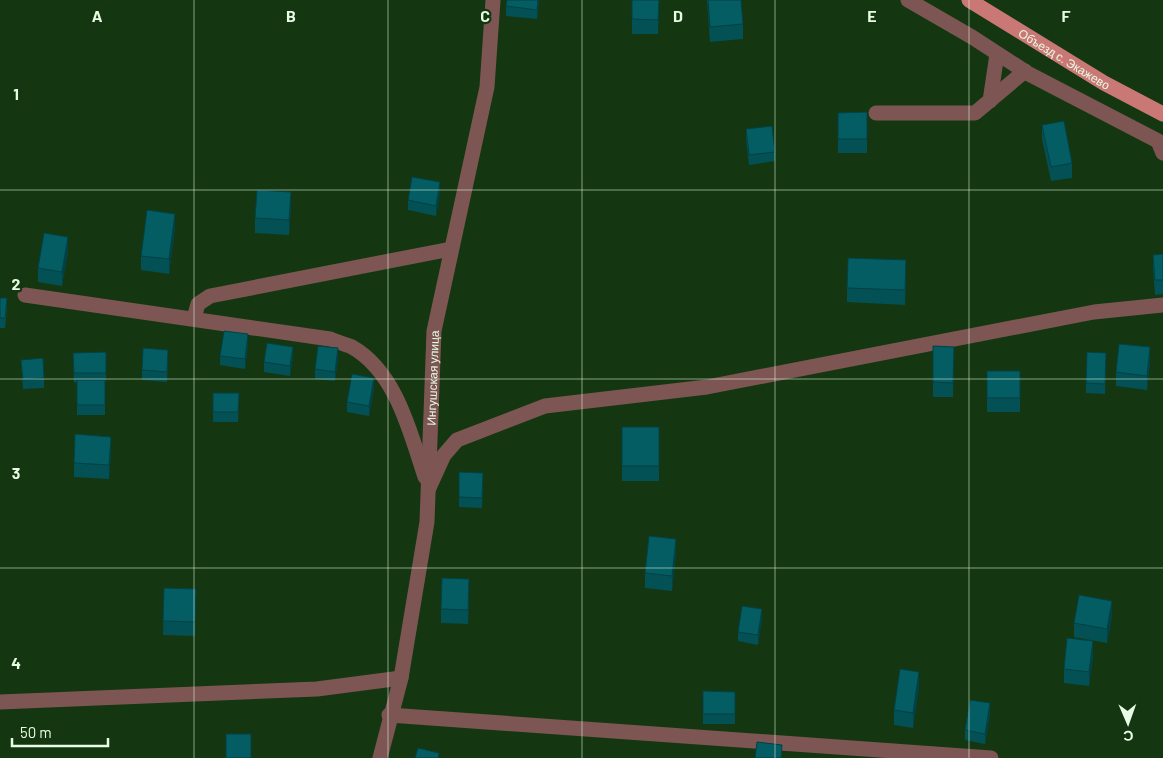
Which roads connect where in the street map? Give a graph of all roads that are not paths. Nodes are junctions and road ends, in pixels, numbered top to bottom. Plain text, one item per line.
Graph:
1 (493, 0) edge
2 (908, 0) edge
3 (969, 0) edge
4 (997, 54) junction
5 (1025, 71) junction
6 (990, 101) junction
7 (876, 113) dead end
8 (1163, 114) edge
9 (1163, 153) edge
10 (451, 249) junction
11 (25, 295) dead end
12 (1163, 305) edge
13 (194, 318) junction
14 (429, 488) junction
15 (400, 678) junction
16 (0, 702) edge
17 (389, 715) junction
18 (380, 758) edge
19 (991, 758) edge

1 - 10 street, Ингушская улица
2 - 4 street
3 - 8 main road, Объезд с. Экажево
4 - 5 street
4 - 6 street
5 - 6 street
5 - 9 street
6 - 7 street
10 - 13 street
10 - 14 street, Ингушская улица
11 - 13 street
12 - 14 street
13 - 14 street
14 - 15 street, Ингушская улица
15 - 16 street
15 - 17 street, Ингушская улица
17 - 18 street, Ингушская улица
17 - 19 street

